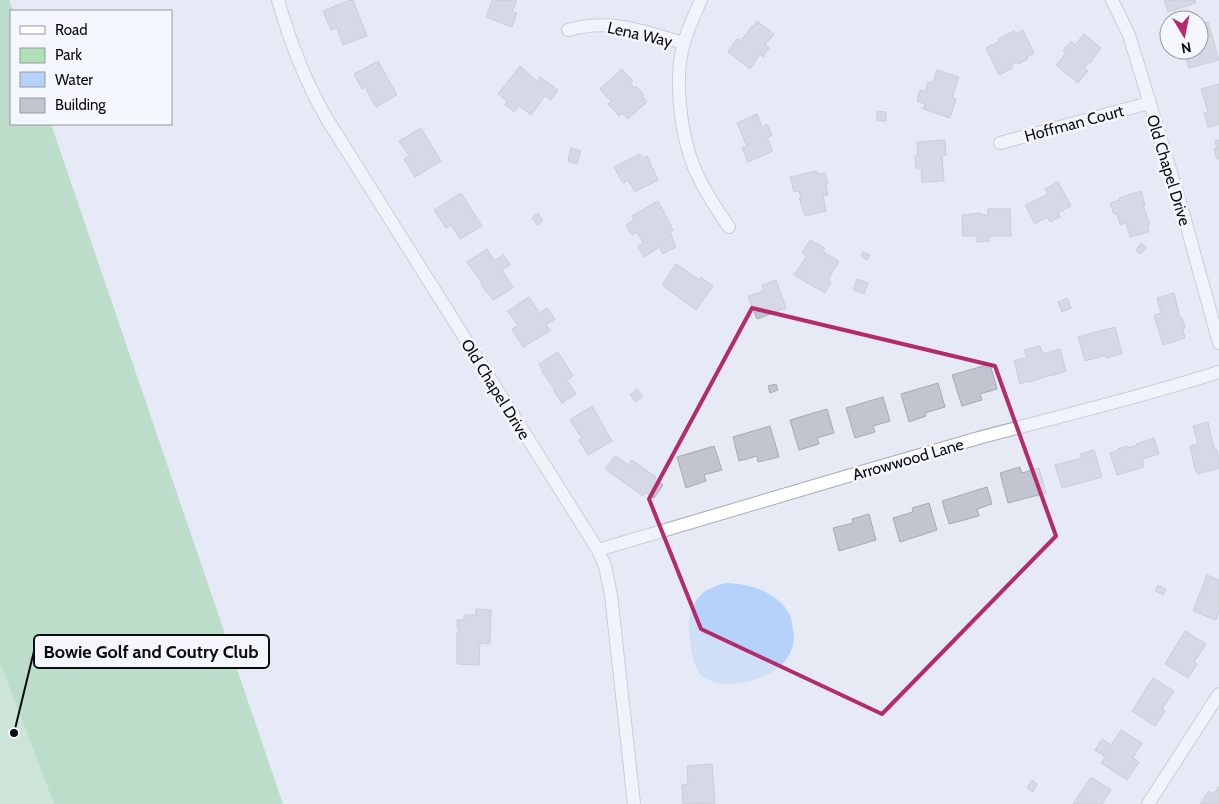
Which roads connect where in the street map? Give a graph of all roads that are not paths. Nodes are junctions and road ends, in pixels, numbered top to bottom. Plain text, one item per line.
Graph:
1 (278, 0) edge
2 (701, 0) edge
3 (1112, 0) edge
4 (568, 30) dead end
5 (683, 44) junction
6 (1149, 103) junction
7 (1000, 143) dead end
8 (729, 227) dead end
9 (1219, 343) edge
10 (1219, 372) edge
11 (598, 550) junction
12 (1219, 694) edge
13 (634, 804) edge
14 (1148, 804) edge

1 - 11 street, Old Chapel Drive
2 - 5 street
3 - 6 street, Old Chapel Drive
4 - 5 street, Lena Way
5 - 8 street
6 - 7 street, Hoffman Court
6 - 9 street, Old Chapel Drive
10 - 11 street, Arrowwood Lane
11 - 13 street, Old Chapel Drive
12 - 14 street

